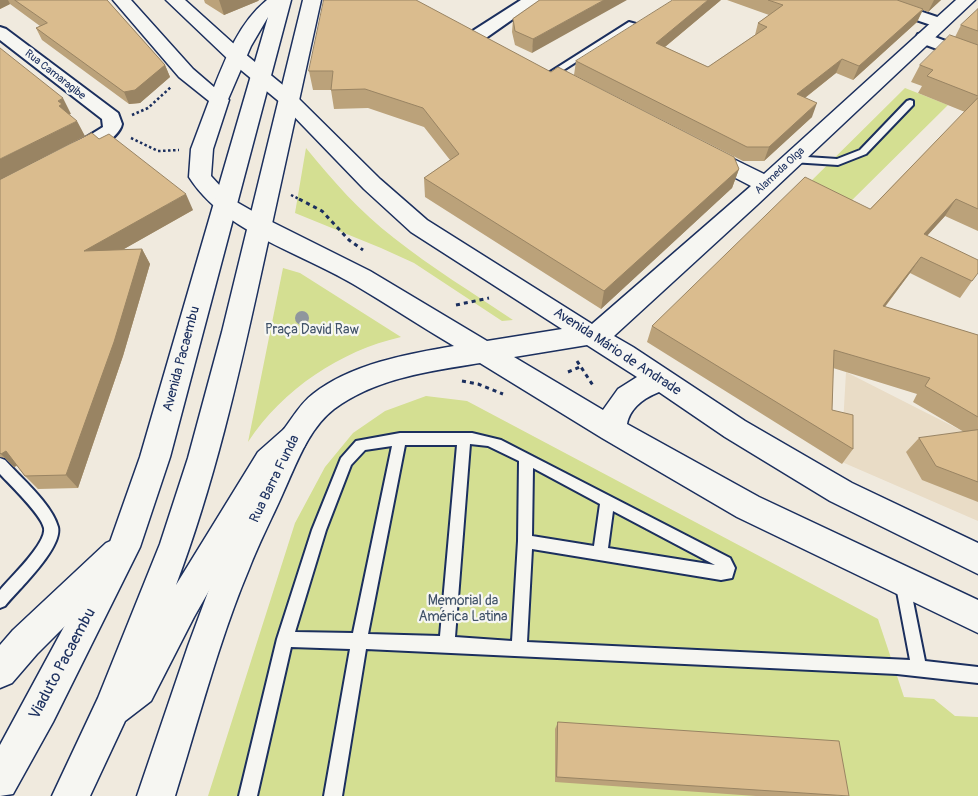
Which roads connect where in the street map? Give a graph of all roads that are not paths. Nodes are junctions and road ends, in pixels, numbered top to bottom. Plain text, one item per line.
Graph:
1 (122, 0) edge
2 (175, 0) edge
3 (278, 0) edge
4 (282, 0) edge
5 (312, 0) edge
6 (532, 0) edge
7 (872, 0) edge
8 (966, 0) edge
9 (940, 23) junction
10 (632, 24) edge
11 (468, 31) joint
12 (0, 32) edge
13 (924, 38) junction
14 (18, 46) junction
15 (500, 47) edge
16 (0, 53) edge
17 (237, 57) junction
18 (978, 59) edge
19 (551, 74) edge
20 (261, 76) junction
21 (288, 99) junction
22 (219, 100) junction
23 (910, 103) dead end
24 (689, 146) edge
25 (792, 159) junction
26 (57, 161) edge
27 (765, 184) junction
28 (224, 205) junction
29 (260, 226) junction
30 (590, 335) junction
31 (484, 352) junction
32 (660, 380) junction
33 (612, 430) junction
34 (294, 438) junction
35 (400, 439) junction
36 (464, 439) junction
37 (526, 458) junction
38 (0, 464) edge
39 (607, 501) junction
40 (525, 541) junction
41 (124, 547) junction
42 (600, 553) junction
43 (978, 559) edge
44 (902, 579) junction
45 (0, 601) edge
46 (978, 617) edge
47 (286, 639) junction
48 (359, 642) junction
49 (447, 644) junction
50 (519, 649) junction
51 (919, 668) junction
52 (0, 671) edge
53 (978, 675) edge
54 (112, 710) junction
55 (0, 780) edge
56 (71, 796) edge
57 (156, 796) edge
58 (248, 796) edge
59 (333, 796) edge

1 - 22 street
2 - 17 street, Avenida Mário de Andrade
3 - 17 street
4 - 20 street, Avenida Pacaembu
5 - 21 street
6 - 11 street
7 - 9 street
8 - 9 street, Alameda Olga
9 - 13 street, Alameda Olga
10 - 19 lane
11 - 15 street
12 - 14 street, Rua Camaragibe
13 - 18 street
13 - 25 street, Alameda Olga
14 - 16 street
14 - 26 street, Rua Camaragibe
17 - 20 street, Avenida Mário de Andrade
17 - 22 street
20 - 21 street, Avenida Mário de Andrade
20 - 28 street, Avenida Pacaembu
21 - 29 street
21 - 30 street, Avenida Mário de Andrade
22 - 28 street
23 - 25 lane
24 - 27 street
25 - 27 street, Alameda Olga
27 - 30 street, Alameda Olga
28 - 29 street
28 - 41 street, Avenida Pacaembu
29 - 31 street
29 - 54 street
30 - 31 street, Rua Barra Funda
30 - 32 street, Avenida Mário de Andrade
31 - 33 street
31 - 34 street, Rua Barra Funda
32 - 33 street
32 - 43 street, Avenida Mário de Andrade
33 - 44 street
34 - 54 street
34 - 57 street, Rua Barra Funda
35 - 36 lane
35 - 47 lane
35 - 48 lane
36 - 37 lane
36 - 49 lane
37 - 39 lane
37 - 40 lane
38 - 45 lane
39 - 42 lane
39 - 42 lane
40 - 42 lane
40 - 50 lane
41 - 52 street, Avenida Pacaembu
41 - 55 street, Viaduto Pacaembu
44 - 46 street
44 - 51 lane
47 - 48 lane
47 - 58 lane
48 - 49 lane
48 - 59 lane
49 - 50 lane
50 - 51 lane
51 - 53 lane
54 - 56 street

